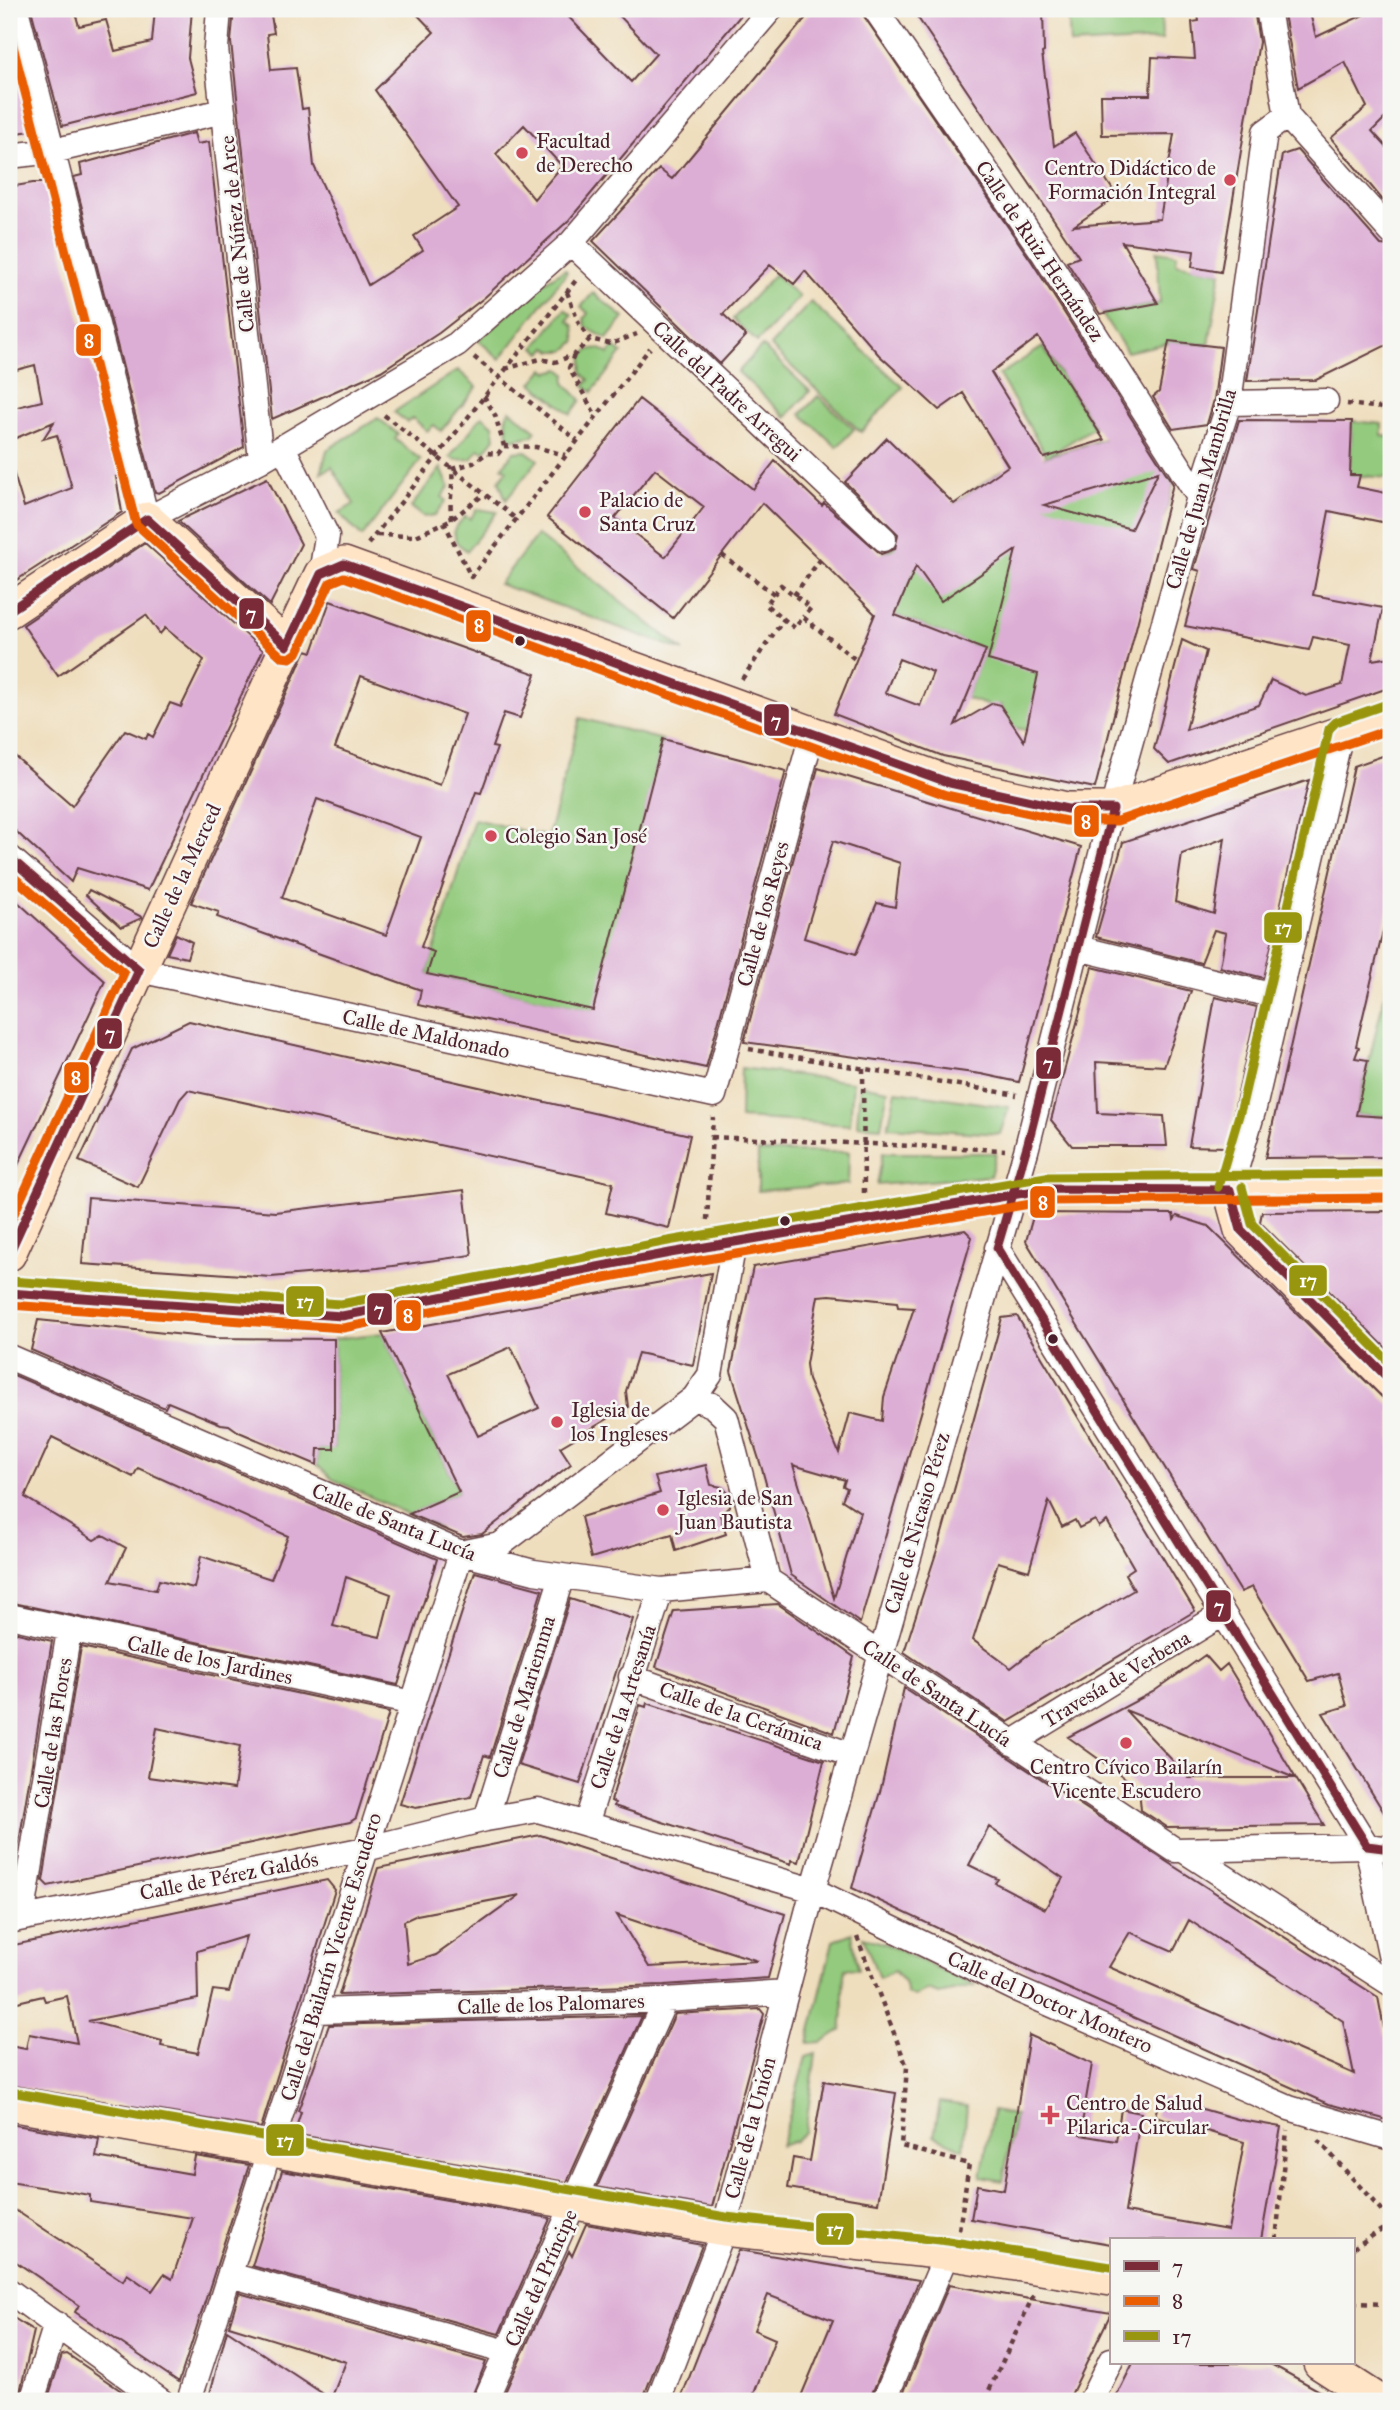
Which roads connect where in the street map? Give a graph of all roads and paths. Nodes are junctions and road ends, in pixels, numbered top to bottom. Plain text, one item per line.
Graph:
1 (16, 9) edge
2 (219, 9) edge
3 (771, 9) edge
4 (875, 9) edge
5 (1268, 9) edge
6 (223, 111) junction
7 (1287, 116) junction
8 (53, 151) junction
9 (9, 156) edge
10 (1391, 232) edge
11 (571, 243) junction
12 (591, 262) junction
13 (567, 292) junction
14 (660, 328) junction
15 (590, 339) junction
16 (465, 350) dead end
17 (574, 355) junction
18 (505, 369) junction
19 (498, 377) junction
20 (484, 396) junction
21 (1326, 401) joint
22 (1229, 403) junction
23 (1391, 410) edge
24 (379, 411) dead end
25 (596, 416) junction
26 (576, 440) junction
27 (504, 446) junction
28 (283, 447) junction
29 (565, 455) junction
30 (437, 457) junction
31 (261, 460) junction
32 (452, 469) junction
33 (483, 495) junction
34 (1199, 497) junction
35 (515, 518) junction
36 (147, 519) junction
37 (452, 519) junction
38 (444, 522) junction
39 (376, 535) junction
40 (884, 540) dead end
41 (364, 548) dead end
42 (722, 555) dead end
43 (820, 560) dead end
44 (321, 574) junction
45 (774, 594) junction
46 (794, 595) junction
47 (9, 611) edge
48 (803, 617) junction
49 (783, 619) junction
50 (287, 646) junction
51 (856, 660) dead end
52 (741, 681) dead end
53 (1391, 716) edge
54 (1341, 733) junction
55 (812, 734) junction
56 (1112, 809) junction
57 (9, 857) edge
58 (1077, 948) junction
59 (139, 970) junction
60 (1279, 997) junction
61 (728, 1045) junction
62 (863, 1069) junction
63 (715, 1095) junction
64 (1023, 1096) dead end
65 (712, 1137) junction
66 (863, 1143) junction
67 (1010, 1150) dead end
68 (1391, 1186) edge
69 (1230, 1190) junction
70 (1013, 1197) junction
71 (864, 1202) dead end
72 (707, 1224) dead end
73 (734, 1243) junction
74 (997, 1248) junction
75 (9, 1254) edge
76 (9, 1293) edge
77 (9, 1357) edge
78 (1391, 1381) edge
79 (694, 1398) junction
80 (521, 1530) junction
81 (461, 1553) junction
82 (534, 1572) junction
83 (562, 1576) junction
84 (768, 1580) junction
85 (661, 1590) junction
86 (1221, 1615) junction
87 (9, 1616) edge
88 (69, 1631) junction
89 (879, 1653) junction
90 (631, 1677) junction
91 (413, 1703) junction
92 (1012, 1743) junction
93 (851, 1755) junction
94 (486, 1819) junction
95 (586, 1824) junction
96 (1379, 1847) edge
97 (365, 1849) junction
98 (1183, 1850) junction
99 (813, 1890) junction
100 (845, 1906) junction
101 (15, 1919) edge
102 (1391, 1958) edge
103 (1391, 1984) edge
104 (786, 1992) junction
105 (665, 2000) junction
106 (316, 2011) junction
107 (9, 2104) edge
108 (1289, 2108) junction
109 (1391, 2138) edge
110 (1317, 2139) dead end
111 (270, 2151) junction
112 (575, 2203) junction
113 (1391, 2222) edge
114 (724, 2230) junction
115 (1276, 2238) edge
116 (1354, 2247) edge
117 (951, 2254) junction
118 (1046, 2269) junction
119 (230, 2274) junction
120 (1110, 2278) edge
121 (9, 2291) edge
122 (1354, 2303) edge
123 (1391, 2304) edge
124 (56, 2324) junction
125 (508, 2352) junction
126 (1110, 2362) edge
127 (1321, 2364) edge
128 (1362, 2398) edge
129 (985, 2399) dead end
130 (32, 2401) edge
131 (161, 2401) edge
132 (189, 2401) edge
133 (485, 2401) edge
134 (658, 2401) edge
135 (884, 2401) edge
136 (1091, 2401) edge

1 - 8 street
2 - 6 street, Calle de Núñez de Arce
3 - 11 street
4 - 34 street, Calle de Ruiz Hernández
5 - 7 street
6 - 8 street
6 - 31 street, Calle de Núñez de Arce
7 - 10 street
7 - 22 street, Calle de Juan Mambrilla
8 - 9 street
8 - 36 street
11 - 12 street, Calle del Padre Arregui
11 - 28 street
12 - 13 path
12 - 14 street, Calle del Padre Arregui
13 - 15 path
13 - 18 path
14 - 15 path
14 - 25 path
14 - 40 street, Calle del Padre Arregui
15 - 17 path
16 - 19 path
17 - 18 path
17 - 25 path
18 - 19 path
19 - 20 path
19 - 26 path
20 - 27 path
20 - 30 path
21 - 22 street
21 - 23 path
22 - 34 street, Calle de Juan Mambrilla
24 - 30 path
25 - 26 path
26 - 29 path
27 - 29 path
27 - 32 path
28 - 31 street
28 - 44 street
29 - 35 path
30 - 32 path
30 - 39 path
31 - 36 street
32 - 33 path
32 - 37 path
33 - 35 path
33 - 37 path
34 - 56 street, Calle de Juan Mambrilla
35 - 38 path
36 - 47 street
36 - 50 street
37 - 38 path
38 - 39 path
39 - 41 path
42 - 45 path
43 - 46 path
44 - 50 street, Calle de la Merced
44 - 55 street
45 - 46 path
45 - 49 path
46 - 48 path
48 - 49 path
48 - 51 path
49 - 52 path
50 - 59 street, Calle de la Merced
53 - 54 street
54 - 56 street
54 - 60 street
55 - 56 street
55 - 61 street, Calle de los Reyes
56 - 58 street, Calle de Juan Mambrilla
57 - 59 street
58 - 60 street
58 - 70 street, Calle de Nicasio Pérez
59 - 63 street, Calle de Maldonado
59 - 75 street, Calle de la Merced
60 - 69 street
61 - 62 path
61 - 63 street, Calle de los Reyes
62 - 64 path
62 - 66 path
63 - 65 path
65 - 66 path
65 - 72 path
66 - 67 path
66 - 71 path
68 - 69 street
69 - 70 street
69 - 78 street
70 - 73 street
70 - 74 street, Calle de Nicasio Pérez
73 - 76 street
73 - 79 street
74 - 86 street
74 - 89 street, Calle de Nicasio Pérez
77 - 81 street, Calle de Santa Lucía
79 - 80 street
79 - 84 street
80 - 81 street
80 - 82 street
81 - 82 street, Calle de Santa Lucía
81 - 91 street, Calle del Bailarín Vicente Escudero
82 - 83 street, Calle de Santa Lucía
83 - 85 street, Calle de Santa Lucía
83 - 94 street, Calle de Mariemma
84 - 85 street, Calle de Santa Lucía
84 - 89 street, Calle de Santa Lucía
85 - 90 street, Calle de la Artesanía
86 - 92 street, Travesía de Verbena
86 - 96 street
87 - 88 street, Calle de los Jardines
88 - 91 street, Calle de los Jardines
88 - 101 street, Calle de las Flores
89 - 92 street, Calle de Santa Lucía
89 - 93 street, Calle de Nicasio Pérez
90 - 93 street, Calle de la Cerámica
90 - 95 street, Calle de la Artesanía
91 - 97 street, Calle del Bailarín Vicente Escudero
92 - 98 street, Calle de Santa Lucía
93 - 99 street, Calle de Nicasio Pérez
94 - 95 street, Calle de Pérez Galdós
94 - 97 street, Calle de Pérez Galdós
95 - 99 street, Calle de Pérez Galdós
96 - 98 street, Calle de Santa Lucía
96 - 102 street
97 - 101 street, Calle de Pérez Galdós
97 - 106 street, Calle del Bailarín Vicente Escudero
98 - 103 street, Calle de Santa Lucía
99 - 100 street, Calle del Doctor Montero
99 - 104 street, Calle de la Unión
100 - 108 street, Calle del Doctor Montero
100 - 117 path
104 - 105 street, Calle de los Palomares
104 - 114 street, Calle de la Unión
105 - 106 street, Calle de los Palomares
105 - 112 street, Calle del Príncipe
106 - 111 street, Calle del Bailarín Vicente Escudero
107 - 111 street
108 - 109 street, Calle del Doctor Montero
108 - 115 path
110 - 113 path
111 - 112 street
111 - 119 street, Calle del Bailarín Vicente Escudero
112 - 114 street
112 - 125 street, Calle del Príncipe
113 - 116 path
114 - 117 street
114 - 134 street, Calle de la Unión
117 - 118 street
117 - 135 street
118 - 120 street
118 - 129 path
119 - 125 street
119 - 132 street, Calle del Bailarín Vicente Escudero
121 - 124 street
122 - 123 path
124 - 130 street
124 - 131 street
125 - 133 street, Calle del Príncipe
126 - 136 street
127 - 128 street

